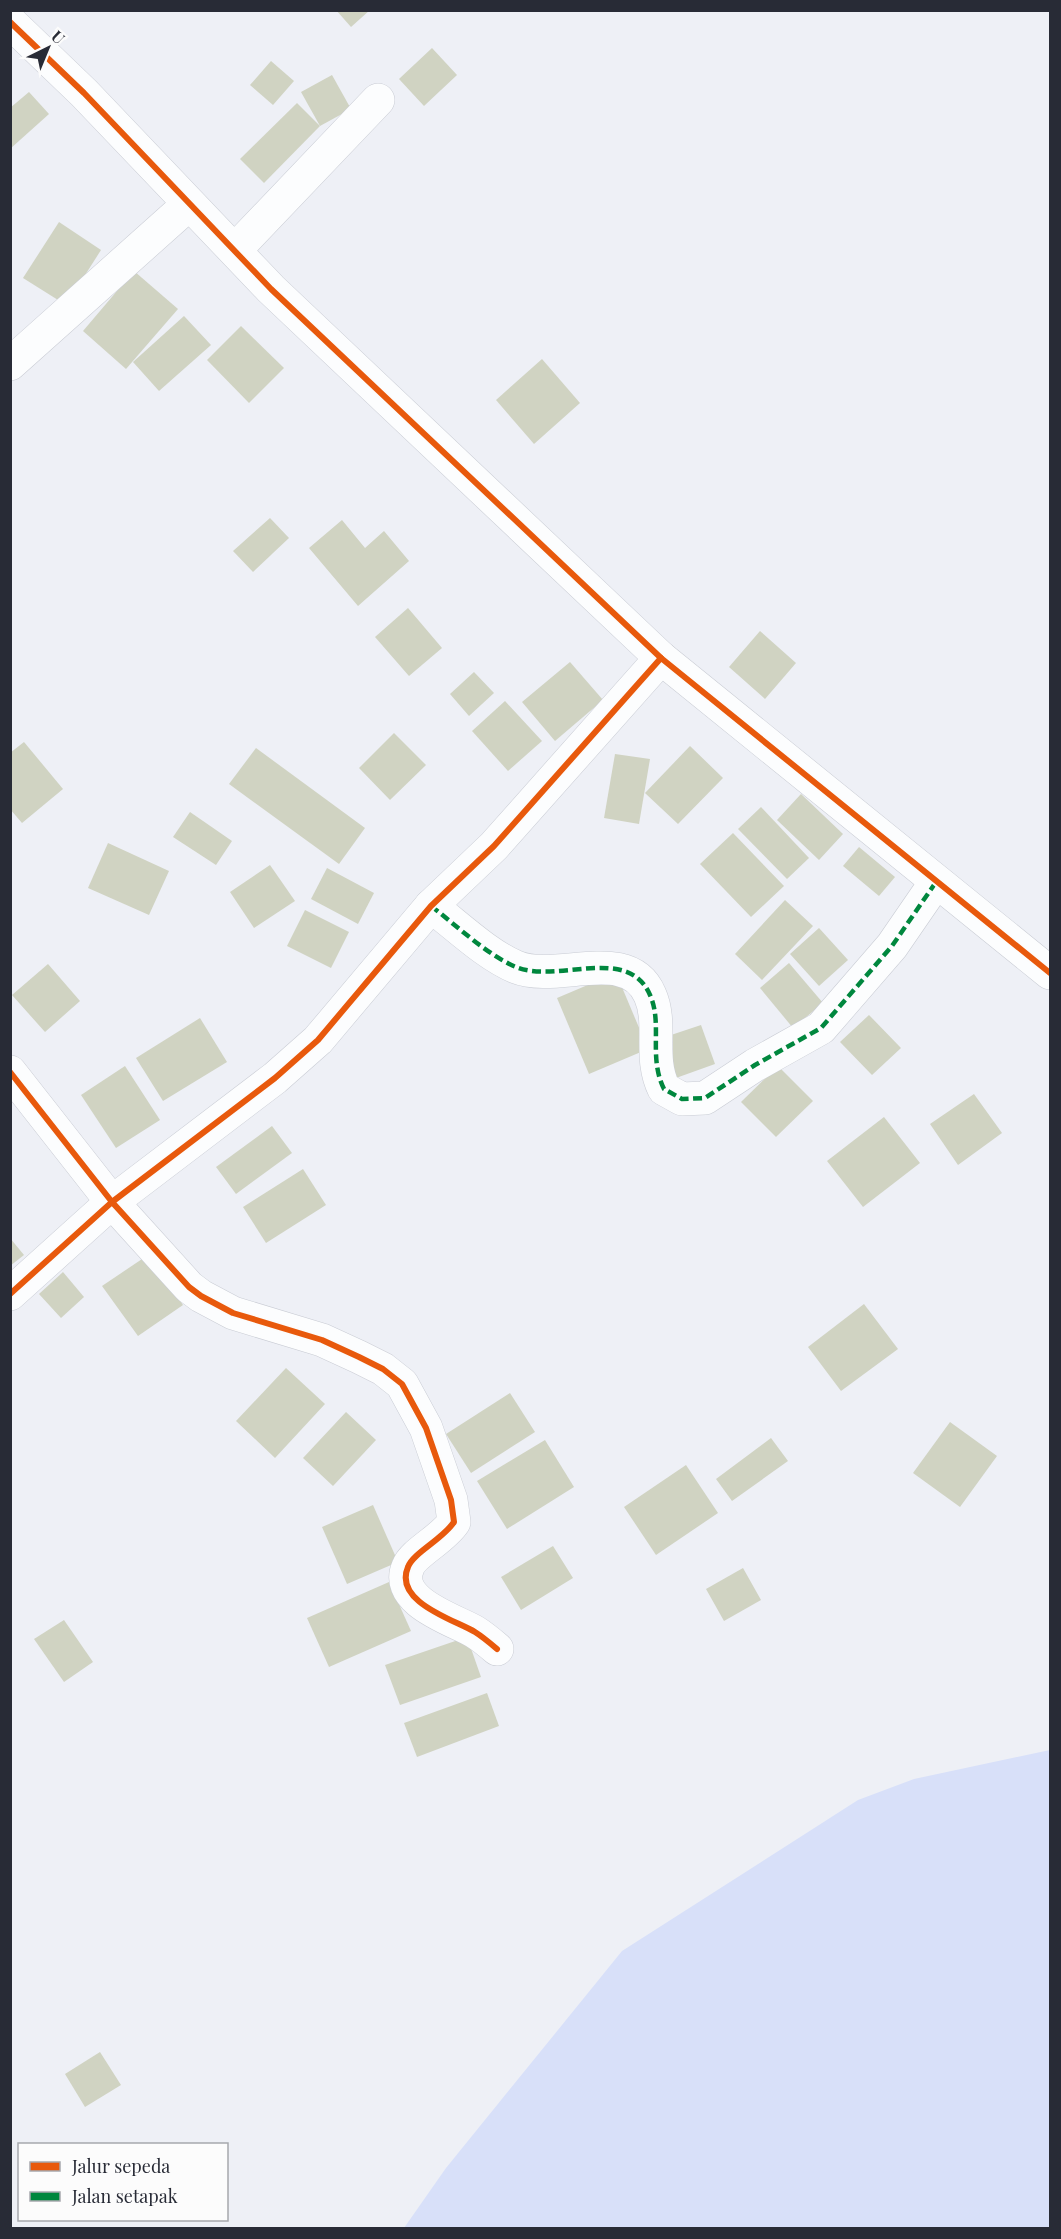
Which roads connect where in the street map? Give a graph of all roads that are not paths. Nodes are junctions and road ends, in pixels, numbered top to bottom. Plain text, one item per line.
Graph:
1 (10, 22) edge
2 (378, 100) dead end
3 (189, 204) junction
4 (235, 250) junction
5 (10, 364) edge
6 (662, 658) junction
7 (936, 882) junction
8 (430, 906) junction
9 (1050, 973) edge
10 (10, 1072) edge
11 (112, 1202) junction
12 (10, 1294) edge
13 (497, 1649) dead end

1 - 3 street
2 - 4 street
3 - 4 street
3 - 5 street
4 - 6 street
6 - 7 street
6 - 8 street
7 - 8 street
7 - 9 street
8 - 11 street
10 - 11 street
11 - 12 street
11 - 13 street

